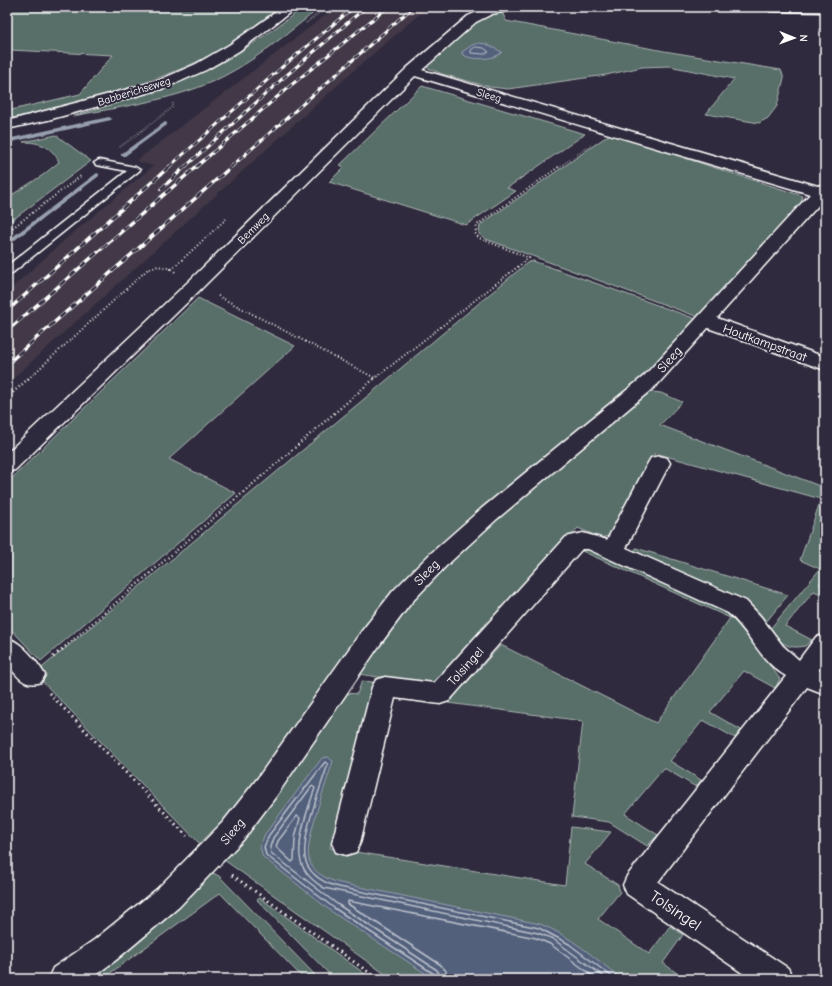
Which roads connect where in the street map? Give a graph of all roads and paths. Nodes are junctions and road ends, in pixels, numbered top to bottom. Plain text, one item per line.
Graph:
1 (291, 7) edge
2 (506, 7) edge
3 (770, 7) edge
4 (825, 8) edge
5 (412, 71) junction
6 (7, 125) edge
7 (611, 130) junction
8 (99, 163) dead end
9 (822, 190) edge
10 (172, 269) dead end
11 (7, 272) edge
12 (704, 320) junction
13 (825, 364) edge
14 (7, 398) edge
15 (659, 463) dead end
16 (7, 465) edge
17 (613, 551) junction
18 (825, 644) edge
19 (7, 647) edge
20 (32, 675) joint
21 (814, 678) edge
22 (346, 843) dead end
23 (64, 979) edge
24 (777, 979) edge

1 - 6 street, Babberichseweg
2 - 5 street, Bemweg
3 - 4 street
5 - 7 street, Sleeg
5 - 16 street, Bemweg
7 - 9 street, Sleeg
7 - 20 path
8 - 11 lane
9 - 12 street, Sleeg
10 - 14 path
12 - 13 street, Houtkampstraat
12 - 23 street, Sleeg
15 - 17 street
17 - 21 street, Tolsingel
17 - 22 street, Tolsingel
18 - 21 street, Tolsingel
19 - 20 street
21 - 24 street, Tolsingel

